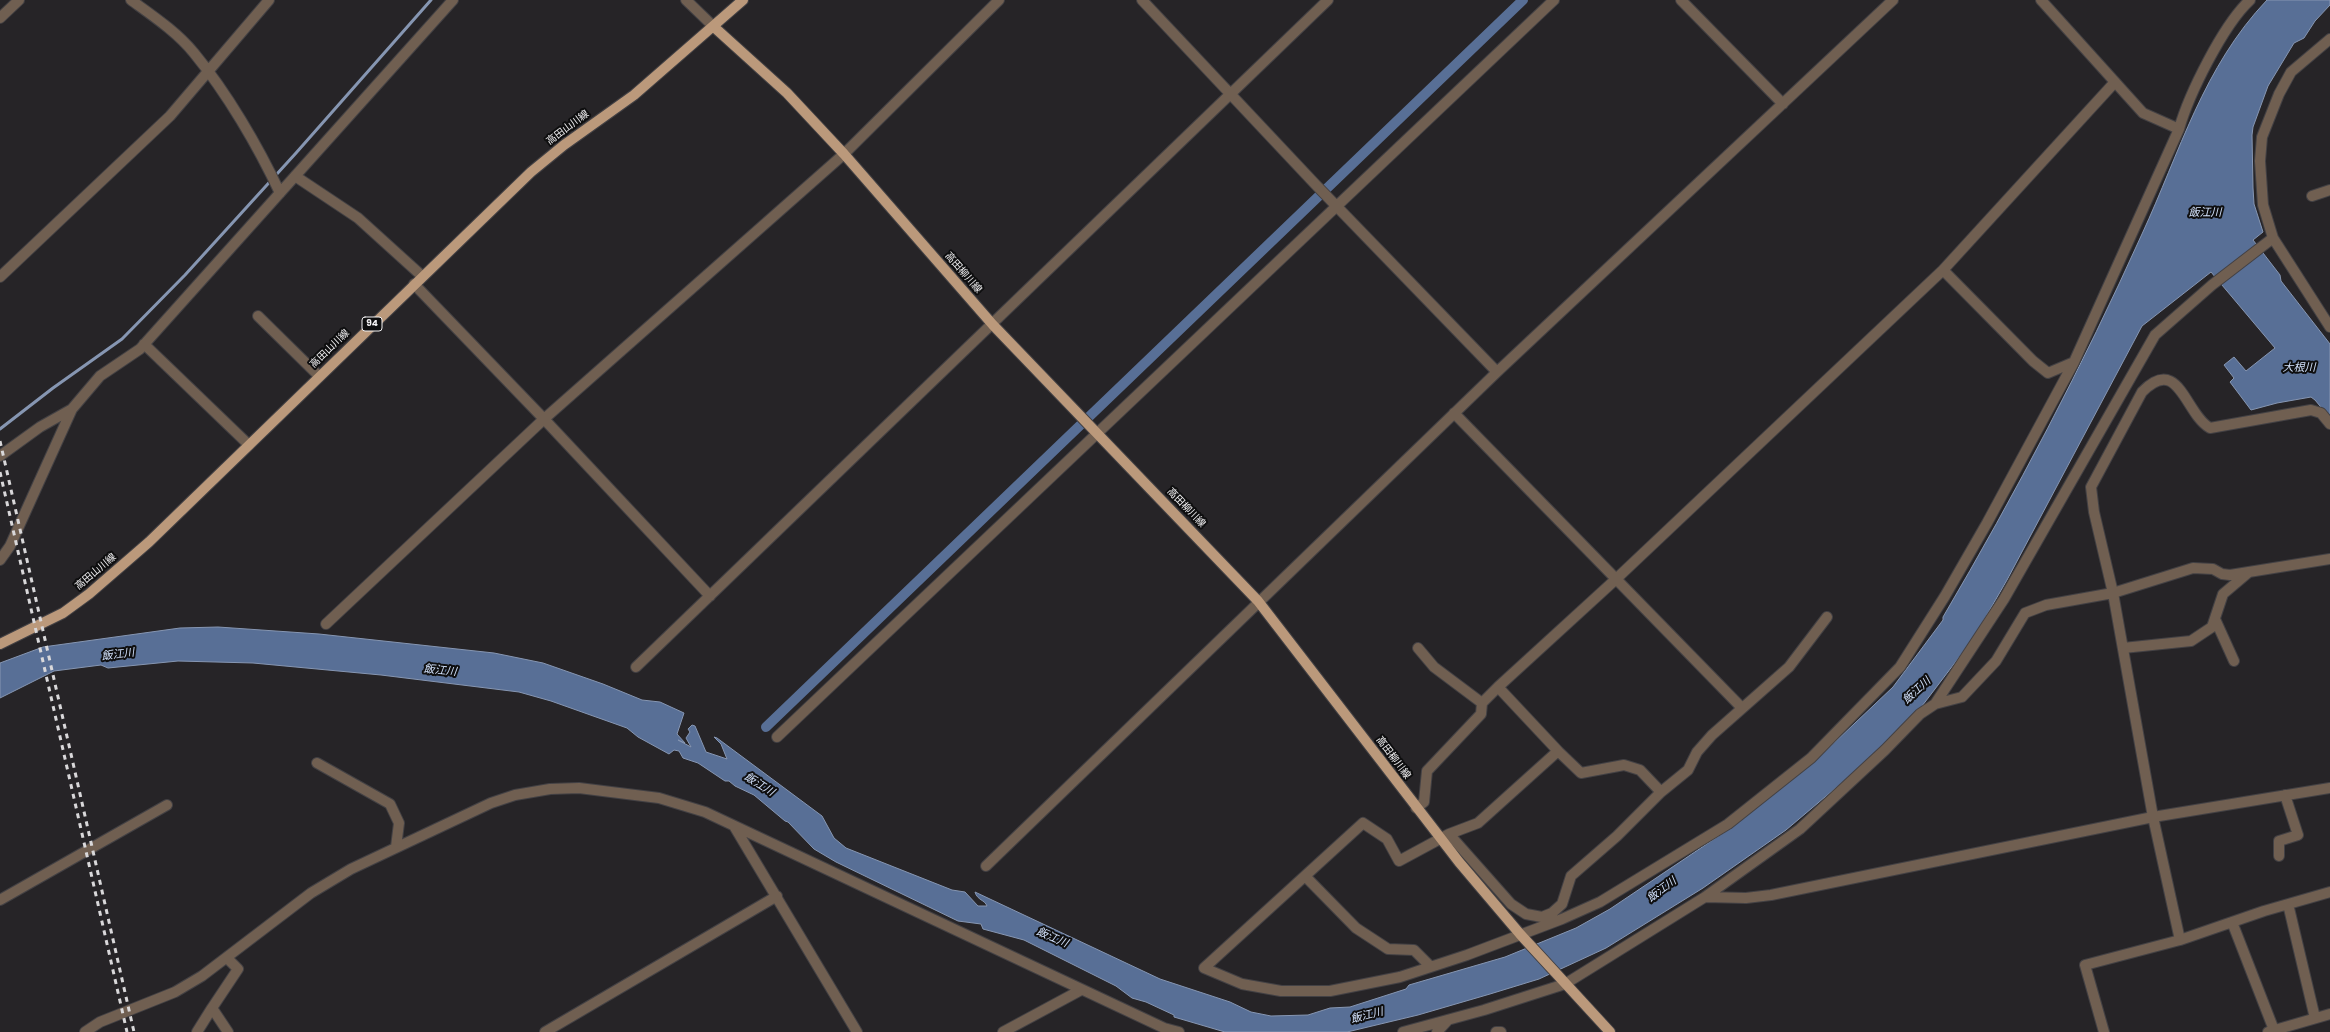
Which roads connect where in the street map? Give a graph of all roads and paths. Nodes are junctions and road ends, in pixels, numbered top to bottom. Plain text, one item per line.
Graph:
1 (19, 0) edge
2 (131, 0) edge
3 (269, 0) edge
4 (452, 0) edge
5 (686, 0) edge
6 (743, 0) edge
7 (999, 0) edge
8 (1142, 0) edge
9 (1328, 0) edge
10 (1554, 0) edge
11 (1681, 0) edge
12 (1893, 0) edge
13 (2041, 0) edge
14 (2250, 0) edge
15 (0, 18) edge
16 (714, 27) junction
17 (2330, 39) edge
18 (208, 72) junction
19 (2115, 82) junction
20 (1229, 93) junction
21 (1783, 104) junction
22 (2179, 129) junction
23 (844, 154) junction
24 (295, 176) junction
25 (2330, 190) edge
26 (280, 193) junction
27 (2312, 196) dead end
28 (1335, 204) junction
29 (2270, 240) junction
30 (1943, 270) junction
31 (422, 276) junction
32 (0, 277) edge
33 (414, 284) junction
34 (258, 316) dead end
35 (993, 325) junction
36 (2330, 327) edge
37 (144, 344) junction
38 (2074, 362) junction
39 (1497, 372) junction
40 (319, 376) junction
41 (72, 409) junction
42 (1454, 414) junction
43 (544, 419) junction
44 (2330, 424) edge
45 (1096, 432) junction
46 (249, 445) junction
47 (0, 456) edge
48 (1, 557) edge
49 (2330, 559) edge
50 (2249, 572) junction
51 (1615, 580) junction
52 (2113, 593) junction
53 (710, 596) junction
54 (1258, 601) junction
55 (1827, 617) dead end
56 (2215, 620) junction
57 (326, 624) dead end
58 (0, 644) edge
59 (1418, 648) dead end
60 (2123, 648) junction
61 (2234, 661) dead end
62 (636, 667) dead end
63 (1498, 687) junction
64 (1482, 703) junction
65 (1936, 704) junction
66 (1742, 708) junction
67 (777, 738) dead end
68 (1558, 751) junction
69 (317, 764) dead end
70 (2330, 788) edge
71 (1661, 792) junction
72 (2285, 795) junction
73 (167, 805) dead end
74 (1416, 808) junction
75 (2153, 817) junction
76 (734, 826) junction
77 (1445, 836) junction
78 (396, 847) junction
79 (2280, 856) dead end
80 (986, 866) dead end
81 (1304, 876) junction
82 (2330, 892) edge
83 (777, 896) junction
84 (1705, 897) junction
85 (0, 900) edge
86 (2288, 904) junction
87 (2232, 922) junction
88 (1520, 934) junction
89 (2180, 940) junction
90 (227, 958) junction
91 (1431, 967) junction
92 (1563, 982) junction
93 (1081, 990) junction
94 (212, 1008) junction
95 (2330, 1014) edge
96 (2315, 1018) junction
97 (1448, 1020) junction
98 (2271, 1031) edge
99 (85, 1032) edge
100 (197, 1032) edge
101 (228, 1032) edge
102 (545, 1032) edge
103 (857, 1032) edge
104 (1003, 1032) edge
105 (1179, 1032) edge
106 (1404, 1032) edge
107 (1437, 1032) edge
108 (1496, 1032) edge
109 (1501, 1032) edge
110 (1610, 1032) edge
111 (2104, 1032) edge

1 - 15 street
2 - 18 street
3 - 18 street
4 - 24 street
5 - 16 street
6 - 16 main road, 高田山川線 / 94
7 - 23 street
8 - 20 street
9 - 20 street
10 - 28 street
11 - 21 street
12 - 21 street
13 - 19 street
14 - 22 street
16 - 23 main road, 高田柳川線
16 - 31 main road, 高田山川線 / 94
17 - 29 street
18 - 26 street
18 - 32 street
19 - 22 street
19 - 30 street
20 - 28 street
20 - 35 street
21 - 39 street
22 - 38 street
23 - 35 main road, 高田柳川線
23 - 43 street
24 - 26 street
24 - 31 street
25 - 27 street
26 - 37 street
28 - 39 street
28 - 45 street
29 - 36 street
29 - 65 street
30 - 38 street
30 - 51 street
31 - 33 main road, 高田山川線 / 94
33 - 40 main road, 高田山川線 / 94
33 - 43 street
34 - 40 street
35 - 45 main road, 高田柳川線
35 - 53 street
37 - 41 street
37 - 46 street
38 - 88 street
39 - 42 street
40 - 46 main road, 高田山川線 / 94
41 - 47 street
41 - 48 street
42 - 51 street
42 - 54 street
43 - 53 street
43 - 57 street
44 - 52 street
45 - 54 main road, 高田柳川線
45 - 67 street
46 - 58 main road, 高田山川線 / 94
49 - 50 street
50 - 52 street
50 - 56 street
51 - 63 street
51 - 66 street
52 - 60 street
52 - 65 street
53 - 62 street
54 - 74 main road, 高田柳川線
54 - 80 street
55 - 66 street
56 - 60 street
56 - 61 street
59 - 64 street
60 - 75 street
63 - 64 street
63 - 68 street
64 - 74 street
65 - 84 street
66 - 71 street
68 - 71 street
68 - 77 street
69 - 78 street
70 - 72 street
71 - 77 street
72 - 75 street
72 - 79 street
73 - 85 street
74 - 77 main road, 高田柳川線
75 - 84 street
75 - 89 street
76 - 78 street
76 - 83 street
76 - 93 street
77 - 81 street
77 - 88 main road, 高田柳川線
78 - 90 street
81 - 91 street
81 - 91 street
82 - 86 street
83 - 102 street
83 - 103 street
84 - 92 street
86 - 87 street
86 - 96 street
87 - 89 street
87 - 98 street
88 - 91 street
88 - 92 main road, 高田柳川線
89 - 111 street
90 - 94 street
90 - 99 street
92 - 97 street
92 - 110 main road, 高田柳川線
93 - 104 street
93 - 105 street
94 - 100 street
94 - 101 street
95 - 96 street
96 - 98 street
97 - 106 street
97 - 107 street
108 - 109 street

